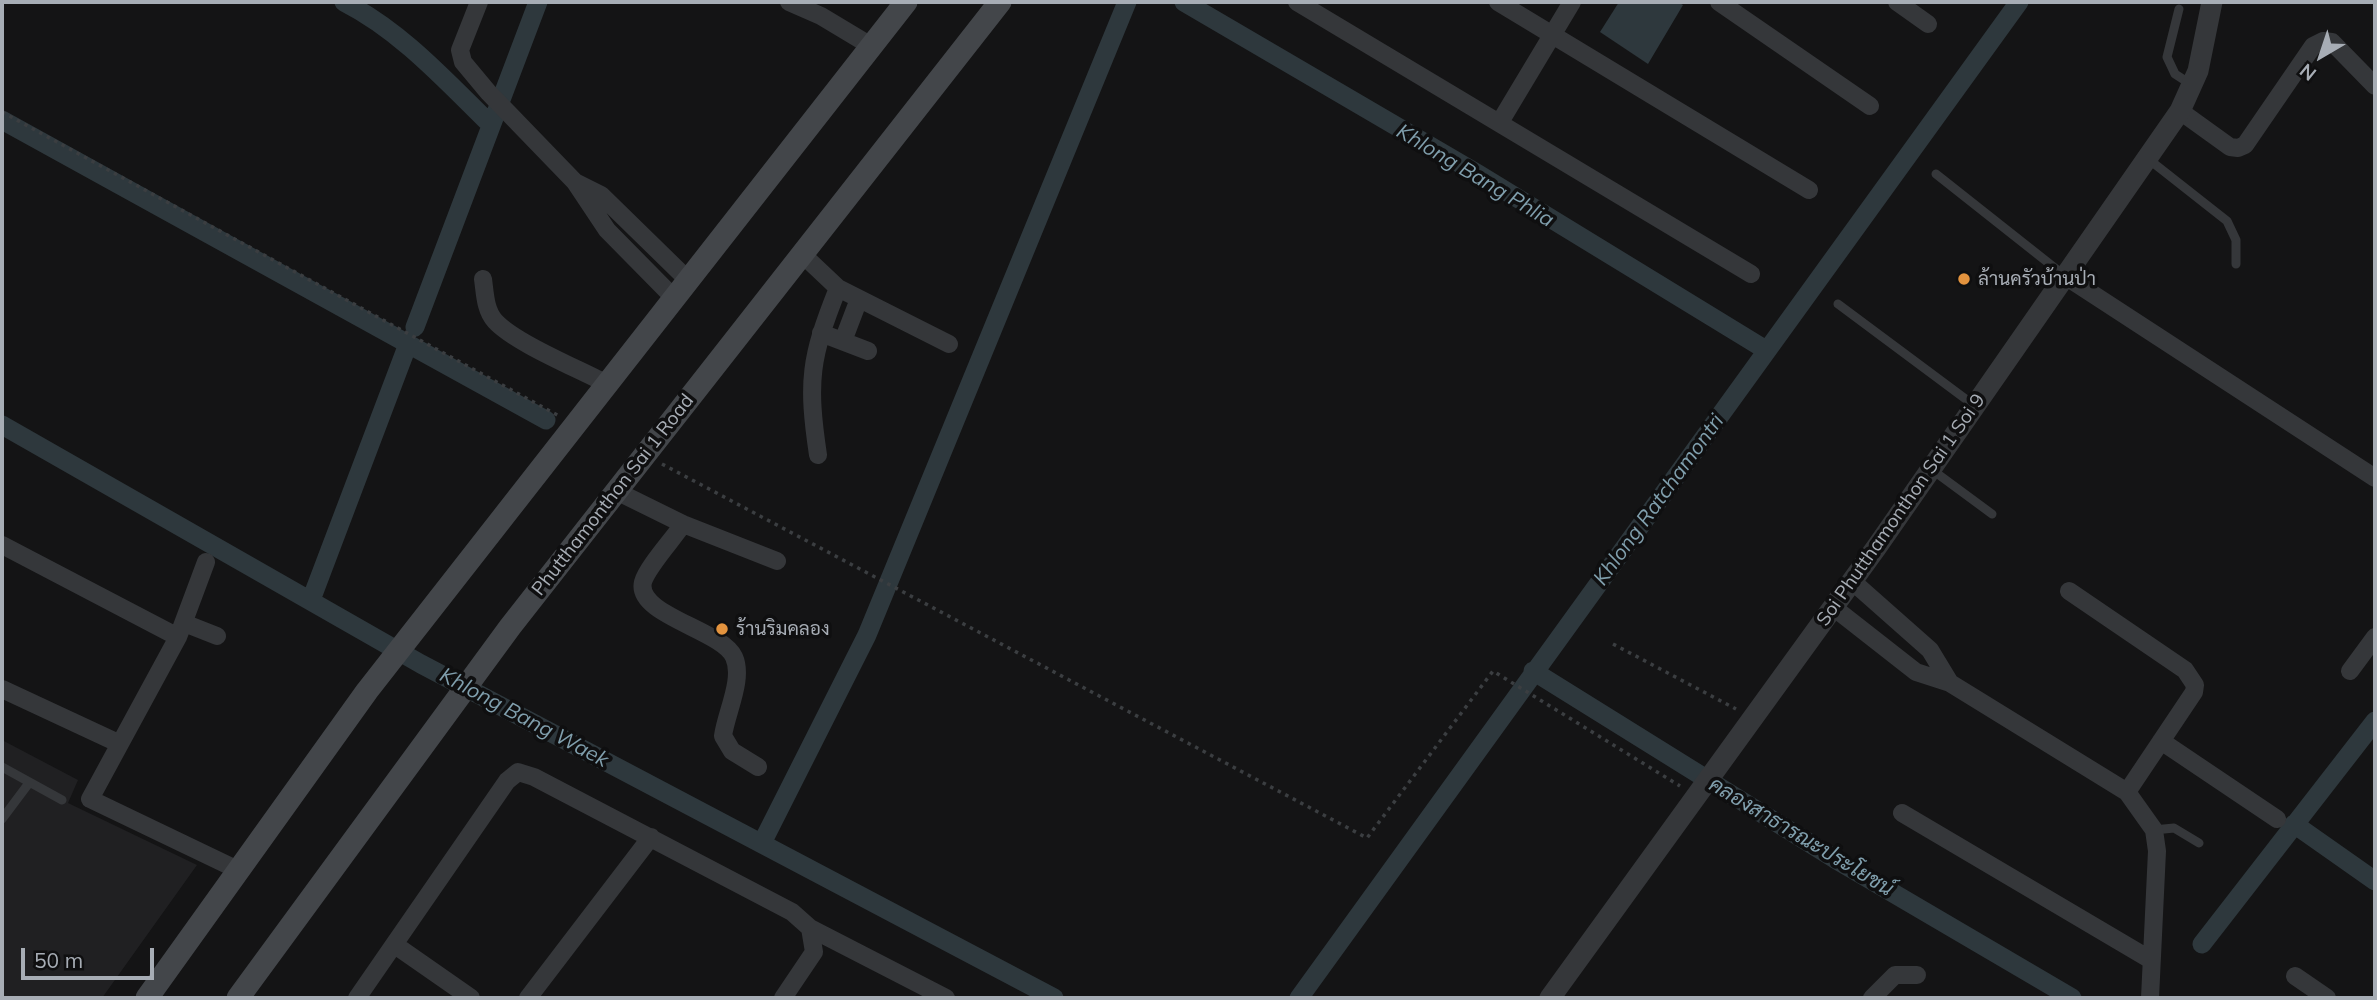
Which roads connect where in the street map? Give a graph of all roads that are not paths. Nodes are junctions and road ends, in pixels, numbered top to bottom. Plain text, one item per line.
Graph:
1 (479, 2) edge
2 (789, 2) edge
3 (906, 2) edge
4 (1000, 2) edge
5 (1297, 2) edge
6 (1498, 2) edge
7 (1572, 2) edge
8 (1720, 2) edge
9 (1897, 2) edge
10 (2213, 2) edge
11 (2179, 9) dead end
12 (1928, 24) dead end
13 (1552, 35) junction
14 (871, 46) junction
15 (2193, 86) junction
16 (2375, 86) edge
17 (1870, 106) dead end
18 (2180, 111) junction
19 (1500, 122) junction
20 (2147, 158) junction
21 (1936, 174) dead end
22 (1809, 190) dead end
23 (802, 254) junction
24 (2236, 264) dead end
25 (1751, 274) dead end
26 (2065, 276) junction
27 (483, 279) dead end
28 (838, 288) junction
29 (681, 289) junction
30 (859, 299) junction
31 (1838, 304) dead end
32 (821, 333) junction
33 (843, 341) junction
34 (949, 344) dead end
35 (869, 351) dead end
36 (607, 384) junction
37 (1975, 406) junction
38 (818, 455) dead end
39 (1930, 469) junction
40 (2375, 478) edge
41 (616, 491) junction
42 (1992, 514) dead end
43 (684, 524) junction
44 (2, 545) edge
45 (777, 561) dead end
46 (206, 562) dead end
47 (1852, 581) junction
48 (2069, 591) dead end
49 (1833, 607) junction
50 (181, 630) junction
51 (217, 636) dead end
52 (2375, 637) edge
53 (2350, 671) dead end
54 (1950, 682) junction
55 (2, 689) edge
56 (2161, 741) junction
57 (118, 743) junction
58 (2, 767) edge
59 (758, 767) dead end
60 (29, 783) junction
61 (2127, 792) junction
62 (62, 800) dead end
63 (1902, 813) dead end
64 (2, 819) edge
65 (2277, 819) dead end
66 (2154, 830) junction
67 (651, 837) junction
68 (2199, 844) dead end
69 (238, 870) junction
70 (810, 928) junction
71 (395, 945) junction
72 (2151, 960) junction
73 (1917, 975) dead end
74 (2295, 975) dead end
75 (147, 998) edge
76 (238, 998) edge
77 (357, 998) edge
78 (471, 998) edge
79 (528, 998) edge
80 (783, 998) edge
81 (946, 998) edge
82 (1550, 998) edge
83 (1872, 998) edge
84 (2150, 998) edge
85 (2327, 998) edge

1 - 29 street
2 - 14 street
3 - 14 main road
4 - 23 main road, Phutthamonthon Sai 1 Road
5 - 19 street
6 - 13 street
7 - 13 street
8 - 17 street
9 - 12 street
10 - 15 street, Soi Phutthamonthon Sai 1 Soi 9
11 - 15 lane
13 - 19 street
13 - 22 street
14 - 29 main road
15 - 18 street, Soi Phutthamonthon Sai 1 Soi 9
16 - 18 street
18 - 20 street, Soi Phutthamonthon Sai 1 Soi 9
19 - 25 street
20 - 24 lane
20 - 26 street, Soi Phutthamonthon Sai 1 Soi 9
21 - 26 lane
23 - 28 street
23 - 41 main road, Phutthamonthon Sai 1 Road
26 - 37 street, Soi Phutthamonthon Sai 1 Soi 9
26 - 40 street
27 - 36 street
28 - 30 street
28 - 32 street
29 - 36 main road
30 - 33 street
30 - 34 street
31 - 37 lane
32 - 33 street
32 - 38 street
33 - 35 street
36 - 69 main road
37 - 39 street, Soi Phutthamonthon Sai 1 Soi 9
39 - 42 lane
39 - 47 street, Soi Phutthamonthon Sai 1 Soi 9
41 - 43 street
41 - 76 main road, Phutthamonthon Sai 1 Road
43 - 45 street
43 - 59 street
44 - 50 street
46 - 50 street
47 - 49 street, Soi Phutthamonthon Sai 1 Soi 9
47 - 54 street
48 - 56 street
49 - 54 street
49 - 82 street, Soi Phutthamonthon Sai 1 Soi 9
50 - 51 street
50 - 57 street
52 - 53 street
54 - 61 street
55 - 57 street
56 - 61 street
56 - 65 street
57 - 69 street
58 - 60 lane
60 - 62 lane
60 - 64 lane
61 - 66 street
63 - 72 street
66 - 68 lane
66 - 72 street
67 - 70 street
67 - 71 street
67 - 79 street
69 - 75 main road
70 - 80 street
70 - 81 street
71 - 77 street
71 - 78 street
72 - 84 street
73 - 83 street
74 - 85 street

